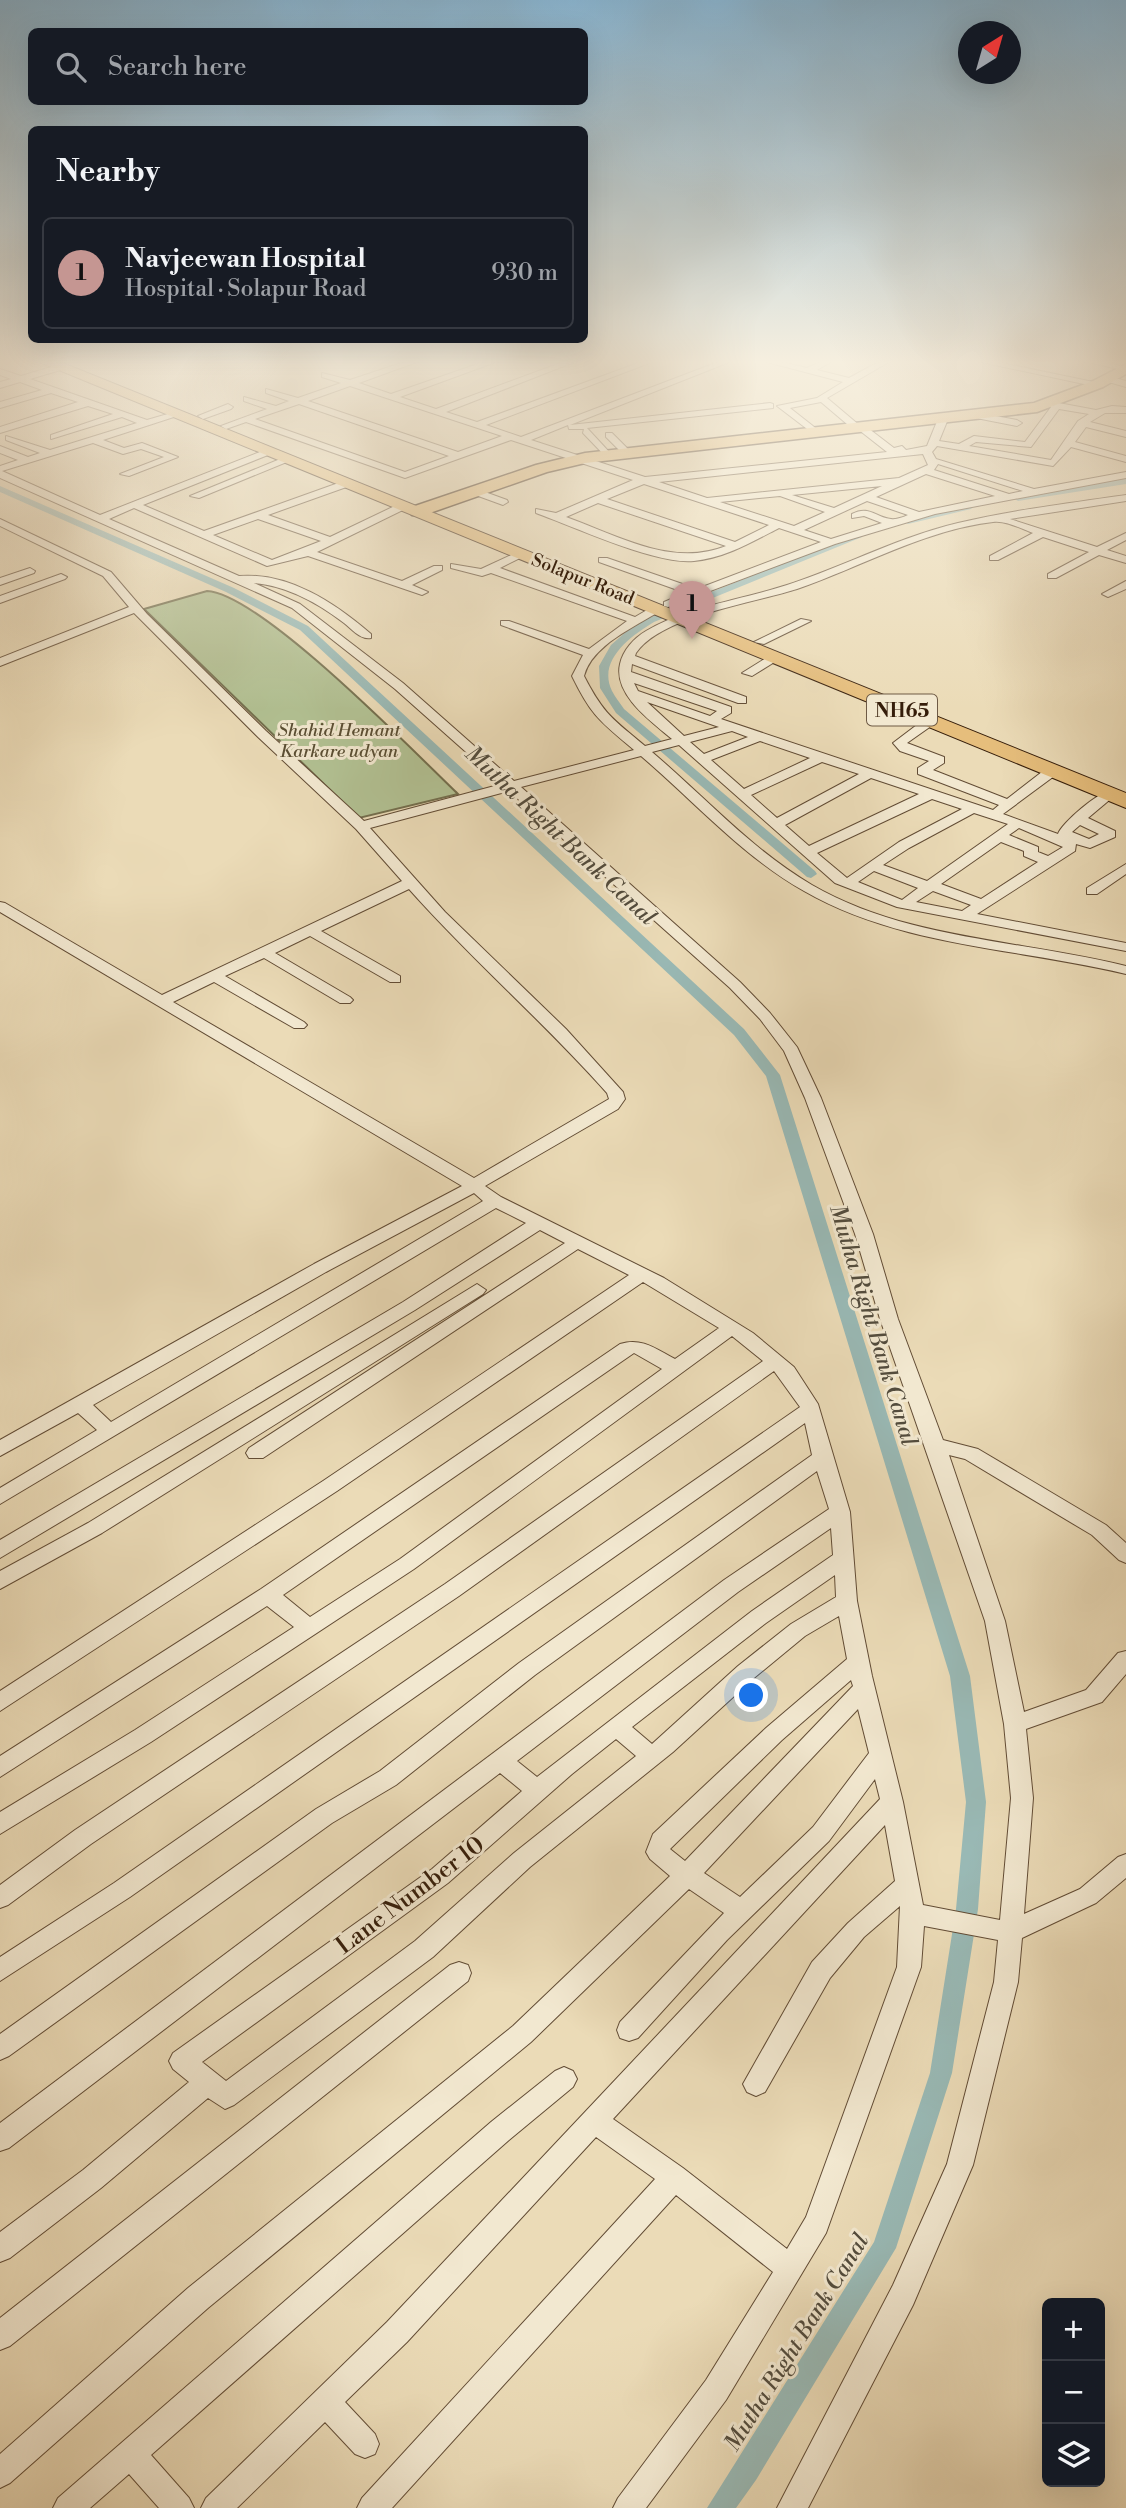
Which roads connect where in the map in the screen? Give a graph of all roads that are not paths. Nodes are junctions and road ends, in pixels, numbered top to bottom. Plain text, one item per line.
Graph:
1 (8, 476) edge
2 (179, 476) edge
3 (201, 476) edge
4 (246, 476) edge
5 (331, 476) edge
6 (352, 476) edge
7 (523, 476) edge
8 (625, 476) edge
9 (682, 476) edge
10 (912, 476) edge
11 (917, 476) edge
12 (944, 476) edge
13 (986, 476) edge
14 (1120, 476) edge
15 (341, 480) junction
16 (640, 481) junction
17 (902, 481) junction
18 (154, 484) dead end
19 (474, 491) junction
20 (1033, 491) junction
21 (778, 494) junction
22 (195, 496) dead end
23 (1005, 496) junction
24 (867, 497) junction
25 (1126, 498) edge
26 (598, 499) junction
27 (990, 499) junction
28 (703, 501) junction
29 (503, 502) dead end
30 (137, 506) junction
31 (418, 508) junction
32 (540, 511) dead end
33 (243, 512) dead end
34 (835, 512) junction
35 (918, 515) junction
36 (260, 516) junction
37 (856, 516) dead end
38 (556, 517) junction
39 (997, 518) junction
40 (98, 519) junction
41 (818, 520) junction
42 (0, 522) edge
43 (891, 523) junction
44 (831, 524) dead end
45 (778, 525) junction
46 (844, 529) dead end
47 (795, 530) junction
48 (857, 534) junction
49 (1040, 534) junction
50 (204, 535) junction
51 (1126, 536) edge
52 (330, 541) junction
53 (831, 542) junction
54 (736, 545) junction
55 (1098, 551) junction
56 (308, 552) junction
57 (522, 553) junction
58 (994, 558) dead end
59 (603, 560) dead end
60 (1126, 560) edge
61 (454, 566) dead end
62 (438, 568) dead end
63 (492, 569) junction
64 (30, 571) dead end
65 (1052, 576) dead end
66 (61, 577) dead end
67 (234, 579) junction
68 (0, 582) edge
69 (1126, 584) edge
70 (403, 585) junction
71 (422, 592) dead end
72 (1108, 594) dead end
73 (0, 600) edge
74 (137, 608) junction
75 (678, 610) junction
76 (637, 621) junction
77 (805, 621) dead end
78 (505, 623) dead end
79 (367, 636) dead end
80 (768, 650) junction
81 (591, 654) junction
82 (628, 658) junction
83 (0, 662) edge
84 (748, 673) dead end
85 (626, 676) junction
86 (631, 692) junction
87 (743, 700) dead end
88 (712, 720) junction
89 (930, 721) junction
90 (734, 727) junction
91 (761, 736) junction
92 (676, 742) junction
93 (644, 748) junction
94 (807, 752) junction
95 (821, 757) junction
96 (702, 759) junction
97 (1052, 771) junction
98 (870, 773) junction
99 (510, 788) junction
100 (739, 790) junction
101 (931, 794) junction
102 (1120, 795) edge
103 (1009, 804) junction
104 (973, 808) junction
105 (994, 816) junction
106 (1077, 818) dead end
107 (1018, 823) junction
108 (776, 824) junction
109 (361, 826) junction
110 (999, 836) junction
111 (809, 851) junction
112 (1049, 862) junction
113 (873, 866) junction
114 (1126, 869) edge
115 (412, 882) junction
116 (848, 883) junction
117 (929, 886) junction
118 (1092, 891) dead end
119 (905, 904) junction
120 (982, 905) junction
121 (0, 906) edge
122 (963, 917) junction
123 (310, 930) junction
124 (1126, 947) edge
125 (264, 952) junction
126 (1126, 970) edge
127 (214, 976) junction
128 (396, 979) dead end
129 (163, 1000) junction
130 (345, 1000) dead end
131 (299, 1025) dead end
132 (475, 1186) junction
133 (495, 1201) junction
134 (541, 1222) junction
135 (579, 1241) junction
136 (642, 1274) junction
137 (477, 1290) dead end
138 (731, 1328) junction
139 (776, 1361) junction
140 (676, 1368) junction
141 (81, 1405) junction
142 (811, 1409) junction
143 (110, 1431) junction
144 (935, 1445) junction
145 (0, 1449) edge
146 (256, 1453) dead end
147 (822, 1457) junction
148 (0, 1497) edge
149 (840, 1512) junction
150 (0, 1550) edge
151 (1126, 1555) edge
152 (843, 1559) junction
153 (0, 1581) edge
154 (268, 1595) junction
155 (847, 1601) junction
156 (309, 1628) junction
157 (1126, 1659) edge
158 (859, 1661) junction
159 (864, 1688) junction
160 (0, 1702) edge
161 (1015, 1724) junction
162 (617, 1727) junction
163 (650, 1755) junction
164 (880, 1755) junction
165 (501, 1761) junction
166 (0, 1768) edge
167 (537, 1790) junction
168 (892, 1802) junction
169 (0, 1824) edge
170 (1126, 1864) edge
171 (687, 1875) junction
172 (908, 1884) junction
173 (0, 1898) edge
174 (741, 1911) junction
175 (924, 1916) junction
176 (1000, 1931) junction
177 (0, 1970) edge
178 (459, 1973) dead end
179 (629, 2030) dead end
180 (0, 2048) edge
181 (564, 2079) dead end
182 (206, 2084) junction
183 (756, 2084) dead end
184 (595, 2120) junction
185 (0, 2139) edge
186 (674, 2177) junction
187 (0, 2249) edge
188 (790, 2269) junction
189 (0, 2336) edge
190 (324, 2400) junction
191 (365, 2444) dead end
192 (130, 2454) junction
193 (0, 2473) edge
194 (68, 2508) edge
195 (179, 2508) edge
196 (216, 2508) edge
197 (372, 2508) edge
198 (628, 2508) edge
199 (792, 2508) edge

1 - 40 street
2 - 18 street
3 - 30 street
4 - 22 street
5 - 15 highway, Solapur Road / NH65
6 - 31 highway, Solapur Road / NH65
7 - 19 main road
8 - 16 street
9 - 16 street
10 - 17 street
11 - 27 street
12 - 23 street
13 - 20 street
14 - 20 street
15 - 31 highway, Solapur Road / NH65
15 - 33 street
15 - 36 street
16 - 26 street
16 - 28 street
17 - 21 street
17 - 24 street
19 - 29 street
19 - 31 main road
20 - 23 street
21 - 28 street
21 - 34 street
23 - 27 street
24 - 34 street
24 - 35 street
25 - 39 street
26 - 38 street
26 - 54 street
27 - 35 street
28 - 45 street
30 - 40 street
30 - 50 street
31 - 52 street
31 - 57 highway, Solapur Road / NH65
31 - 75 highway, Solapur Road / NH65
32 - 38 street
34 - 41 street
35 - 43 street
36 - 50 street
36 - 52 street
37 - 43 street
38 - 54 street
39 - 49 street
39 - 75 street
40 - 67 street
41 - 44 street
41 - 47 street
42 - 74 street
43 - 48 street
45 - 47 street
45 - 54 street
46 - 48 street
47 - 53 street
48 - 53 street
49 - 55 street
49 - 58 street
50 - 56 street
51 - 55 street
52 - 56 street
53 - 75 street
55 - 60 street
55 - 65 street
56 - 70 street
57 - 63 street
57 - 75 highway, Solapur Road / NH65
59 - 75 street
61 - 63 street
62 - 70 street
63 - 76 street
64 - 68 street
66 - 73 street
67 - 79 street
67 - 99 street
69 - 72 street
70 - 71 street
74 - 83 street
74 - 109 street
75 - 76 street
75 - 80 highway, Solapur Road / NH65
75 - 82 street
76 - 81 street
77 - 80 street
78 - 81 street
80 - 84 street
80 - 89 highway, Solapur Road / NH65
80 - 102 highway, Solapur Road / NH65
81 - 93 street
82 - 85 street
82 - 87 street
85 - 86 street
85 - 88 street
86 - 88 street
86 - 92 street
88 - 90 street
89 - 97 highway, Solapur Road / NH65
89 - 103 street
90 - 91 street
90 - 92 street
91 - 94 street
91 - 96 street
92 - 93 street
92 - 96 street
93 - 99 street
93 - 126 street
94 - 95 street
94 - 100 street
95 - 98 street
95 - 100 street
96 - 100 street
97 - 102 highway, Solapur Road / NH65
97 - 103 street
98 - 101 street
98 - 108 street
99 - 109 street
99 - 144 street
100 - 108 street
101 - 104 street
101 - 111 street
102 - 106 street
103 - 105 street
104 - 105 street
104 - 113 street
105 - 107 street
107 - 110 street
107 - 112 street
108 - 111 street
109 - 115 street
110 - 112 street
110 - 117 street
111 - 116 street
112 - 120 street
113 - 116 street
113 - 117 street
114 - 118 street
115 - 123 street
115 - 132 street
116 - 119 street
117 - 119 street
117 - 120 street
119 - 122 street
120 - 122 street
121 - 129 street
122 - 124 street
123 - 125 street
123 - 128 street
125 - 127 street
125 - 130 street
127 - 129 street
127 - 131 street
129 - 132 street
132 - 133 street
132 - 141 street
133 - 134 street
133 - 143 street
134 - 135 street
134 - 150 street
135 - 136 street
135 - 146 street
136 - 138 street
136 - 160 street
137 - 153 street
138 - 139 street
138 - 140 street
139 - 142 street
139 - 173 street
140 - 154 street
140 - 156 street
141 - 143 street
141 - 145 street
142 - 147 street
142 - 177 street
143 - 148 street
144 - 151 street
144 - 161 street
147 - 149 street
147 - 180 street
149 - 152 street
149 - 165 street
152 - 155 street
152 - 162 street, Lane Number 10
154 - 156 street
154 - 166 street
155 - 158 street
155 - 163 street
156 - 169 street
157 - 161 street
158 - 159 street
158 - 171 street
159 - 164 street
159 - 171 street
161 - 176 street
162 - 163 street
162 - 167 street, Lane Number 10
163 - 182 street
164 - 168 street
164 - 174 street
165 - 167 street
165 - 185 street
167 - 182 street, Lane Number 10
168 - 172 street
168 - 184 street
170 - 176 street
171 - 174 street
171 - 193 street
172 - 175 street
172 - 183 street
174 - 179 street
175 - 176 street
175 - 188 street
176 - 199 street
178 - 189 street
181 - 192 street
182 - 187 street
184 - 186 street
184 - 190 street
186 - 188 street
186 - 197 street
188 - 198 street
190 - 191 street
190 - 196 street
192 - 194 street
192 - 195 street

